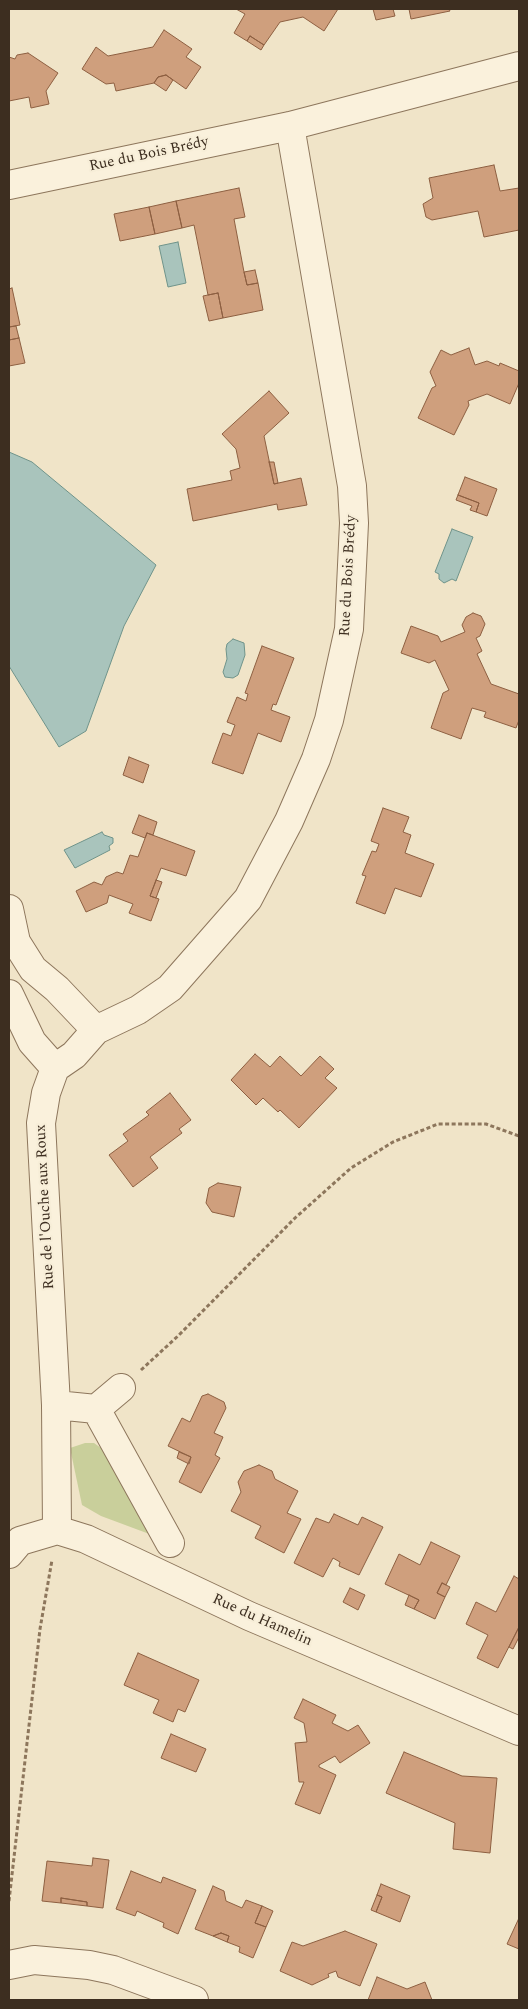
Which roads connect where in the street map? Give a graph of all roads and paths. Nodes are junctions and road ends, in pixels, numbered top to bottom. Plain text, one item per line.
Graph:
1 (519, 66) edge
2 (290, 126) junction
3 (9, 185) edge
4 (9, 909) edge
5 (10, 994) edge
6 (96, 1030) junction
7 (55, 1068) junction
8 (519, 1136) edge
9 (121, 1388) joint
10 (56, 1405) junction
11 (96, 1410) junction
12 (57, 1530) junction
13 (170, 1543) dead end
14 (9, 1554) edge
15 (519, 1731) edge
16 (9, 1901) edge
17 (9, 1965) edge
18 (194, 2000) edge

1 - 2 street, Rue du Bois Brédy
2 - 3 street, Rue du Bois Brédy
2 - 6 street, Rue du Bois Brédy
4 - 6 street
5 - 7 street
6 - 7 street, Rue du Bois Brédy
7 - 10 street, Rue de l'Ouche aux Roux
8 - 9 path
9 - 11 street
10 - 11 street
10 - 12 street, Rue de l'Ouche aux Roux
11 - 13 street
12 - 14 street
12 - 15 street, Rue du Hamelin
12 - 16 path
17 - 18 street

